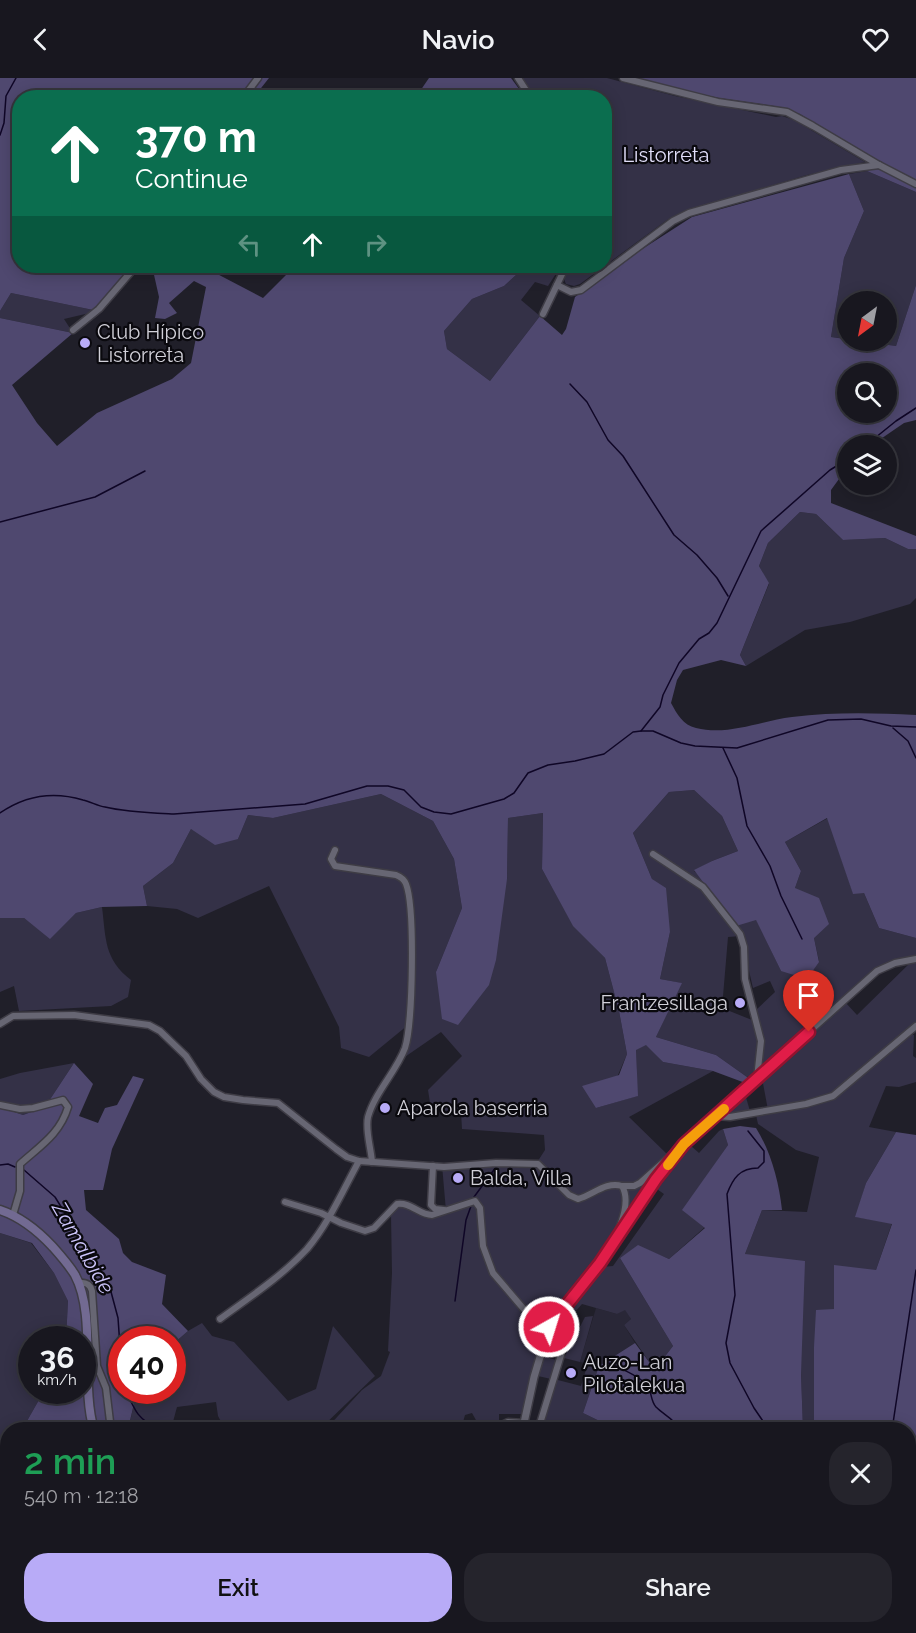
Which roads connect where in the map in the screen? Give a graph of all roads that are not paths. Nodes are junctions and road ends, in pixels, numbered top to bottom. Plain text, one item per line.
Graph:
1 (623, 78) edge
2 (879, 165) junction
3 (915, 183) edge
4 (612, 267) edge
5 (130, 273) edge
6 (562, 273) edge
7 (603, 273) edge
8 (556, 285) junction
9 (543, 314) dead end
10 (73, 330) dead end
11 (334, 850) dead end
12 (653, 854) dead end
13 (916, 959) edge
14 (0, 1024) edge
15 (916, 1026) edge
16 (757, 1078) junction
17 (0, 1105) edge
18 (716, 1116) junction
19 (684, 1144) junction
20 (359, 1161) junction
21 (372, 1162) junction
22 (433, 1166) junction
23 (622, 1186) junction
24 (285, 1202) dead end
25 (0, 1210) edge
26 (447, 1210) junction
27 (13, 1215) junction
28 (328, 1217) junction
29 (611, 1248) junction
30 (78, 1283) junction
31 (220, 1319) dead end
32 (549, 1327) junction
33 (561, 1355) dead end
34 (93, 1422) edge
35 (110, 1422) edge
36 (526, 1422) edge
37 (540, 1422) edge

1 - 2 street
2 - 3 street
2 - 4 street
5 - 10 street
6 - 8 street
7 - 8 street
8 - 9 street
11 - 21 street
12 - 16 street
13 - 16 street
14 - 20 street
15 - 18 street
16 - 18 street
17 - 27 street
18 - 19 street
19 - 23 street
19 - 29 street
20 - 21 street
20 - 28 street
21 - 22 street
22 - 23 street
22 - 26 street
23 - 29 street
24 - 28 street
25 - 27 main road
26 - 28 street
26 - 32 street
27 - 30 main road
28 - 31 street
29 - 32 street
30 - 34 main road
30 - 35 street
32 - 36 street
33 - 37 street

